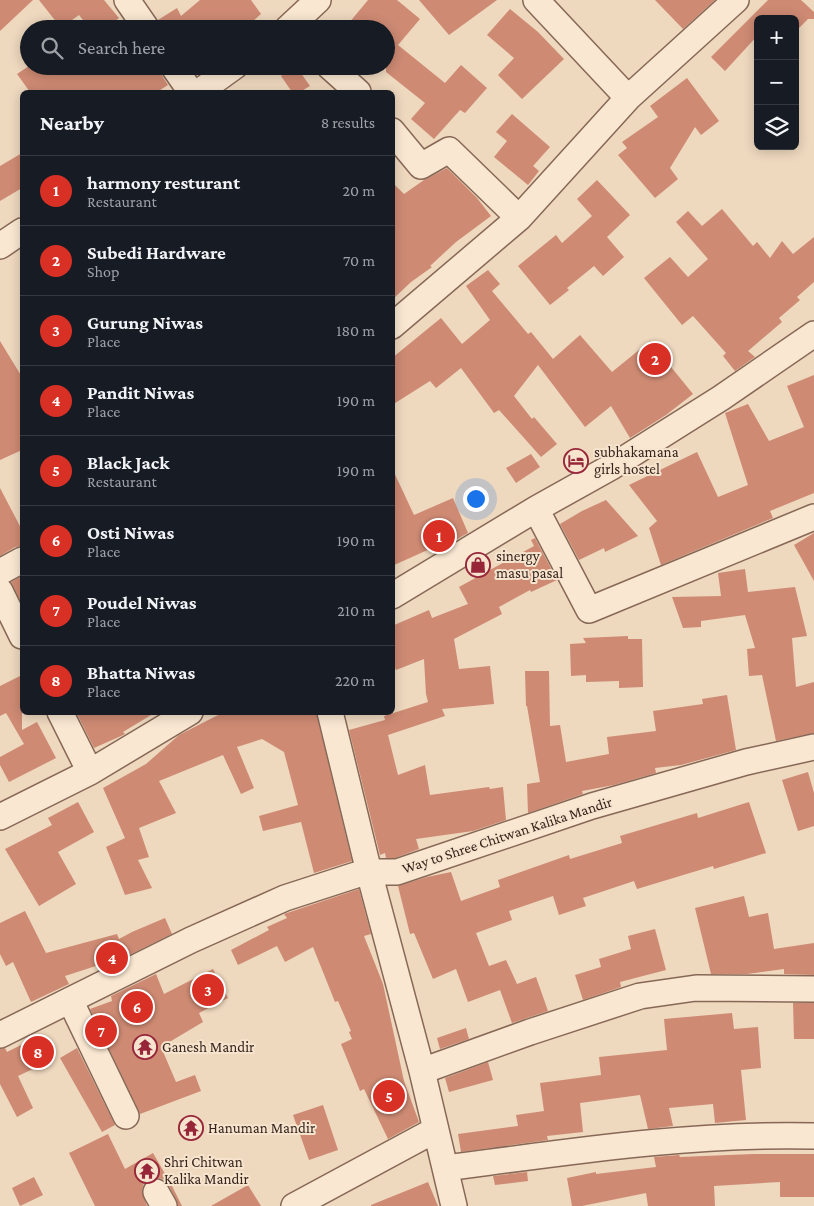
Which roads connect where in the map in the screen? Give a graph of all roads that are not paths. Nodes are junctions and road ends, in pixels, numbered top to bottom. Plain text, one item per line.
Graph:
1 (127, 0) edge
2 (318, 0) edge
3 (536, 0) edge
4 (736, 0) edge
5 (141, 20) edge
6 (297, 20) edge
7 (179, 75) edge
8 (222, 75) edge
9 (339, 75) edge
10 (190, 90) edge
11 (201, 90) edge
12 (356, 90) edge
13 (628, 98) junction
14 (395, 135) edge
15 (520, 218) junction
16 (20, 232) edge
17 (0, 246) edge
18 (395, 323) edge
19 (814, 334) edge
20 (536, 509) junction
21 (814, 517) edge
22 (20, 561) edge
23 (0, 572) edge
24 (0, 591) edge
25 (395, 594) edge
26 (20, 632) edge
27 (62, 715) edge
28 (185, 715) edge
29 (331, 715) edge
30 (814, 747) edge
31 (90, 772) junction
32 (0, 817) edge
33 (368, 872) junction
34 (814, 989) edge
35 (70, 1000) junction
36 (0, 1035) edge
37 (422, 1071) junction
38 (126, 1116) dead end
39 (436, 1130) junction
40 (814, 1136) edge
41 (446, 1168) junction
42 (294, 1206) edge
43 (454, 1206) edge

1 - 5 street
2 - 6 street
3 - 13 street
4 - 13 street
7 - 10 street
8 - 11 street
9 - 12 street
13 - 15 street
14 - 15 street
15 - 18 street
16 - 17 street
19 - 20 street
20 - 21 street
20 - 25 street
22 - 23 street
24 - 26 street
27 - 31 street
28 - 31 street
29 - 33 street
30 - 33 street, Way to Shree Chitwan Kalika Mandir
31 - 32 street
33 - 35 street, Way to Shree Chitwan Kalika Mandir
33 - 37 street
34 - 37 street
35 - 36 street, Way to Shree Chitwan Kalika Mandir
35 - 38 street
37 - 39 street
39 - 41 street
39 - 42 street
40 - 41 street
41 - 43 street

